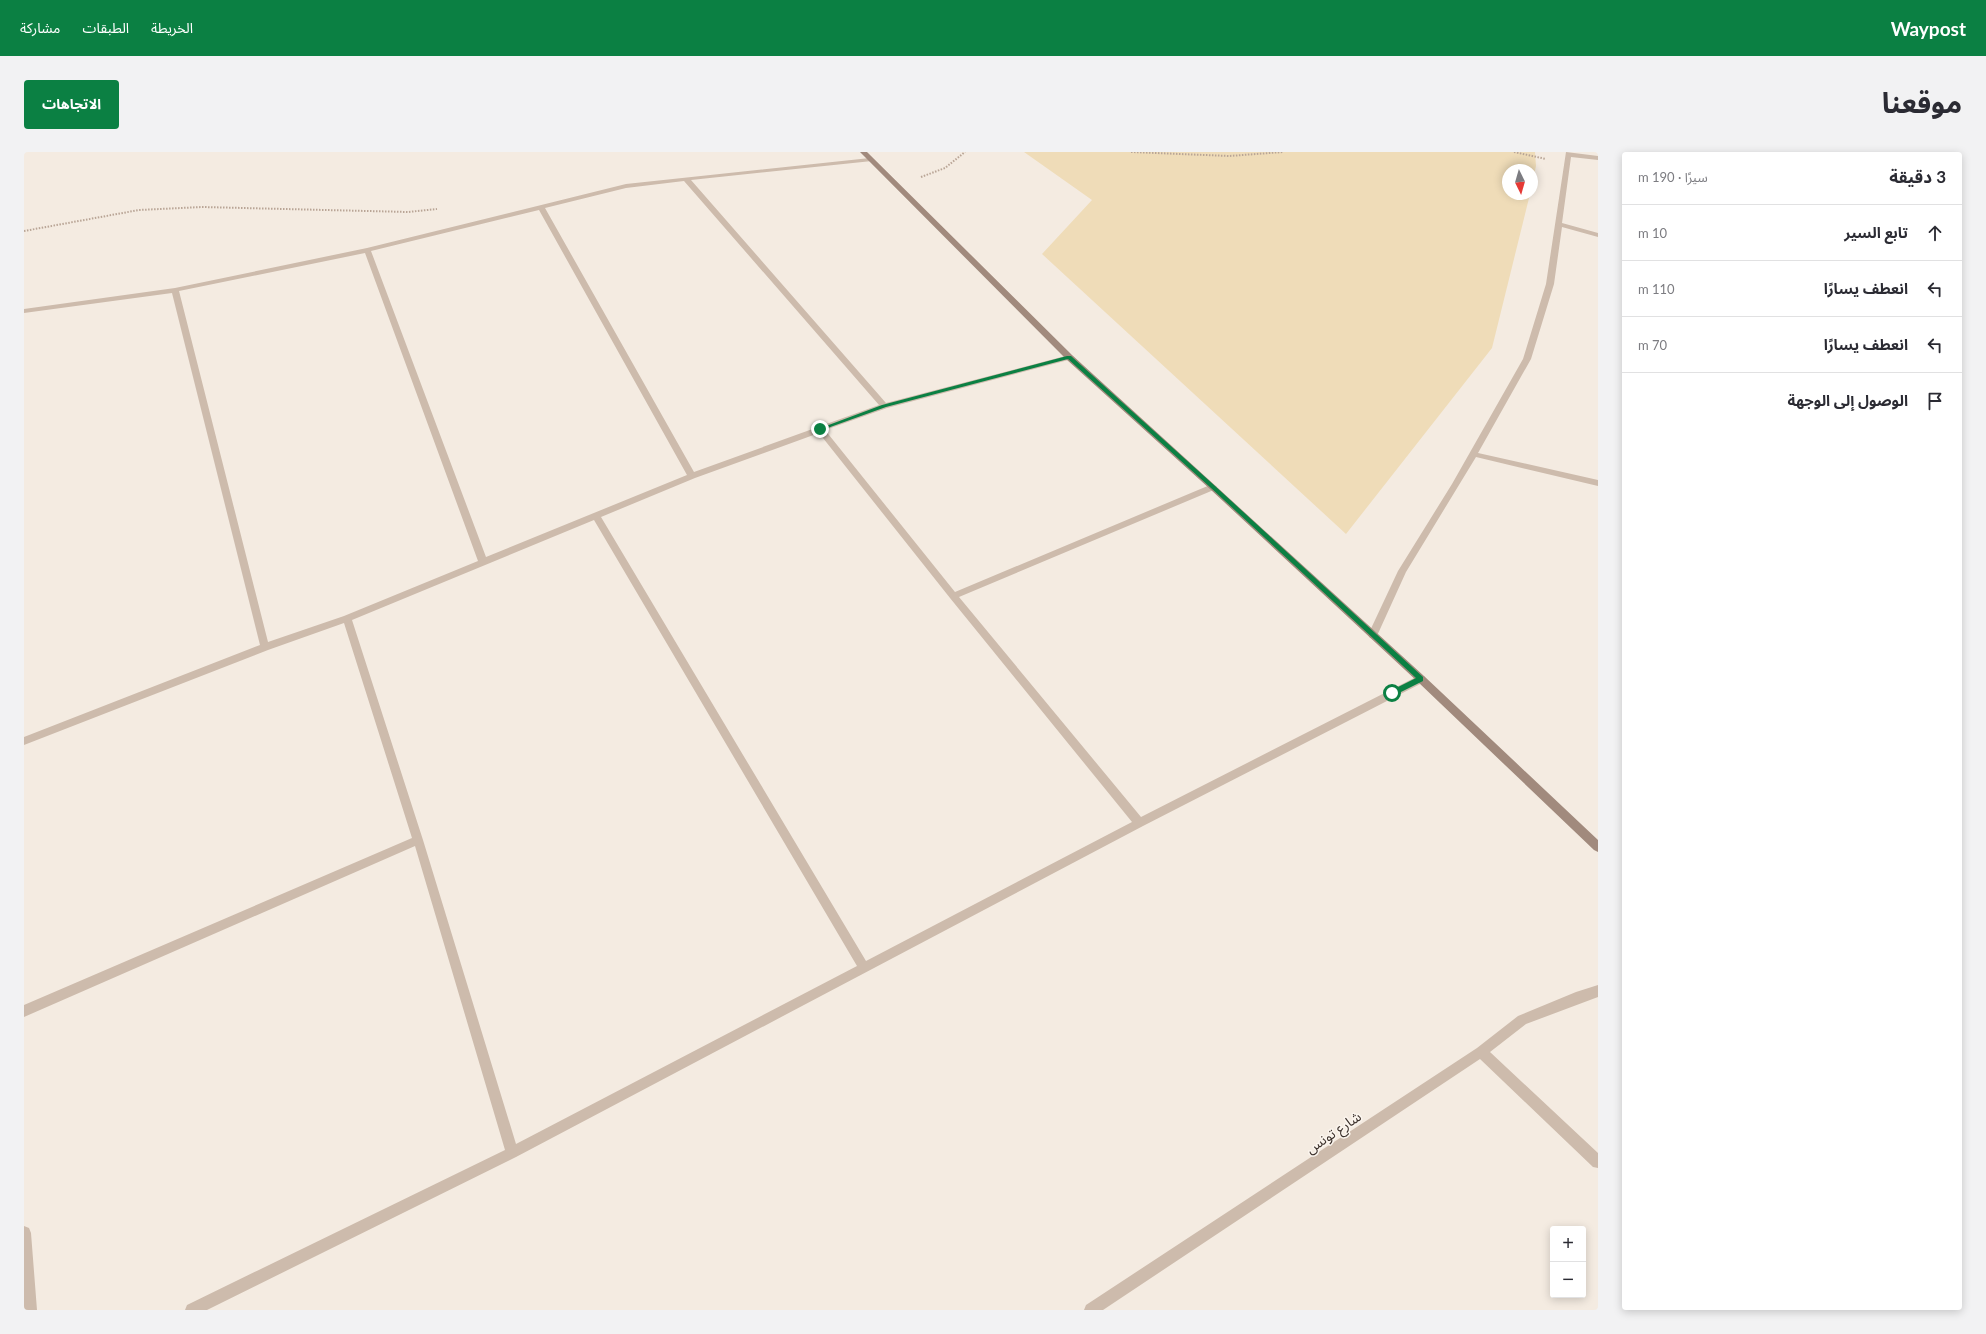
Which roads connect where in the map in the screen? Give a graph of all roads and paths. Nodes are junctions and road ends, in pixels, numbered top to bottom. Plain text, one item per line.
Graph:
1 (863, 152) edge
2 (965, 152) edge
3 (1131, 152) edge
4 (1283, 152) edge
5 (1514, 152) edge
6 (1569, 154) edge
7 (1598, 158) edge
8 (870, 160) junction
9 (1568, 164) junction
10 (686, 180) junction
11 (895, 185) junction
12 (540, 206) junction
13 (437, 208) dead end
14 (1560, 224) junction
15 (24, 231) edge
16 (1598, 236) edge
17 (367, 250) junction
18 (175, 290) junction
19 (24, 312) edge
20 (1069, 357) junction
21 (884, 406) junction
22 (820, 429) junction
23 (1473, 454) junction
24 (692, 476) junction
25 (1598, 483) edge
26 (1213, 487) junction
27 (596, 515) junction
28 (483, 562) junction
29 (953, 596) junction
30 (347, 618) junction
31 (1373, 636) junction
32 (265, 647) junction
33 (1421, 679) junction
34 (24, 741) edge
35 (1139, 823) junction
36 (418, 840) junction
37 (1598, 847) edge
38 (864, 967) junction
39 (1598, 991) edge
40 (24, 1010) edge
41 (1481, 1052) junction
42 (512, 1153) junction
43 (1598, 1162) edge
44 (24, 1233) edge
45 (30, 1310) edge
46 (192, 1310) edge
47 (1091, 1310) edge

1 - 8 street
2 - 11 path
3 - 4 path
5 - 9 path
6 - 7 street
6 - 9 street
8 - 10 street
8 - 11 street
9 - 14 street
10 - 12 street
10 - 21 street
11 - 20 street
12 - 17 street
12 - 24 street
13 - 15 path
14 - 16 street
14 - 23 street
17 - 18 street
17 - 28 street
18 - 19 street
18 - 32 street
20 - 21 street
20 - 26 street
21 - 22 street
22 - 24 street
22 - 29 street
23 - 25 street
23 - 31 street
24 - 27 street
26 - 29 street
26 - 31 street
27 - 28 street
27 - 38 street
28 - 30 street
29 - 35 street
30 - 32 street
30 - 36 street
31 - 33 street
32 - 34 street
33 - 35 street
33 - 37 street
35 - 38 street
36 - 40 street
36 - 42 street
38 - 42 street
39 - 41 street, شارع تونس
41 - 43 street
41 - 47 street, شارع تونس
42 - 46 street
44 - 45 street

